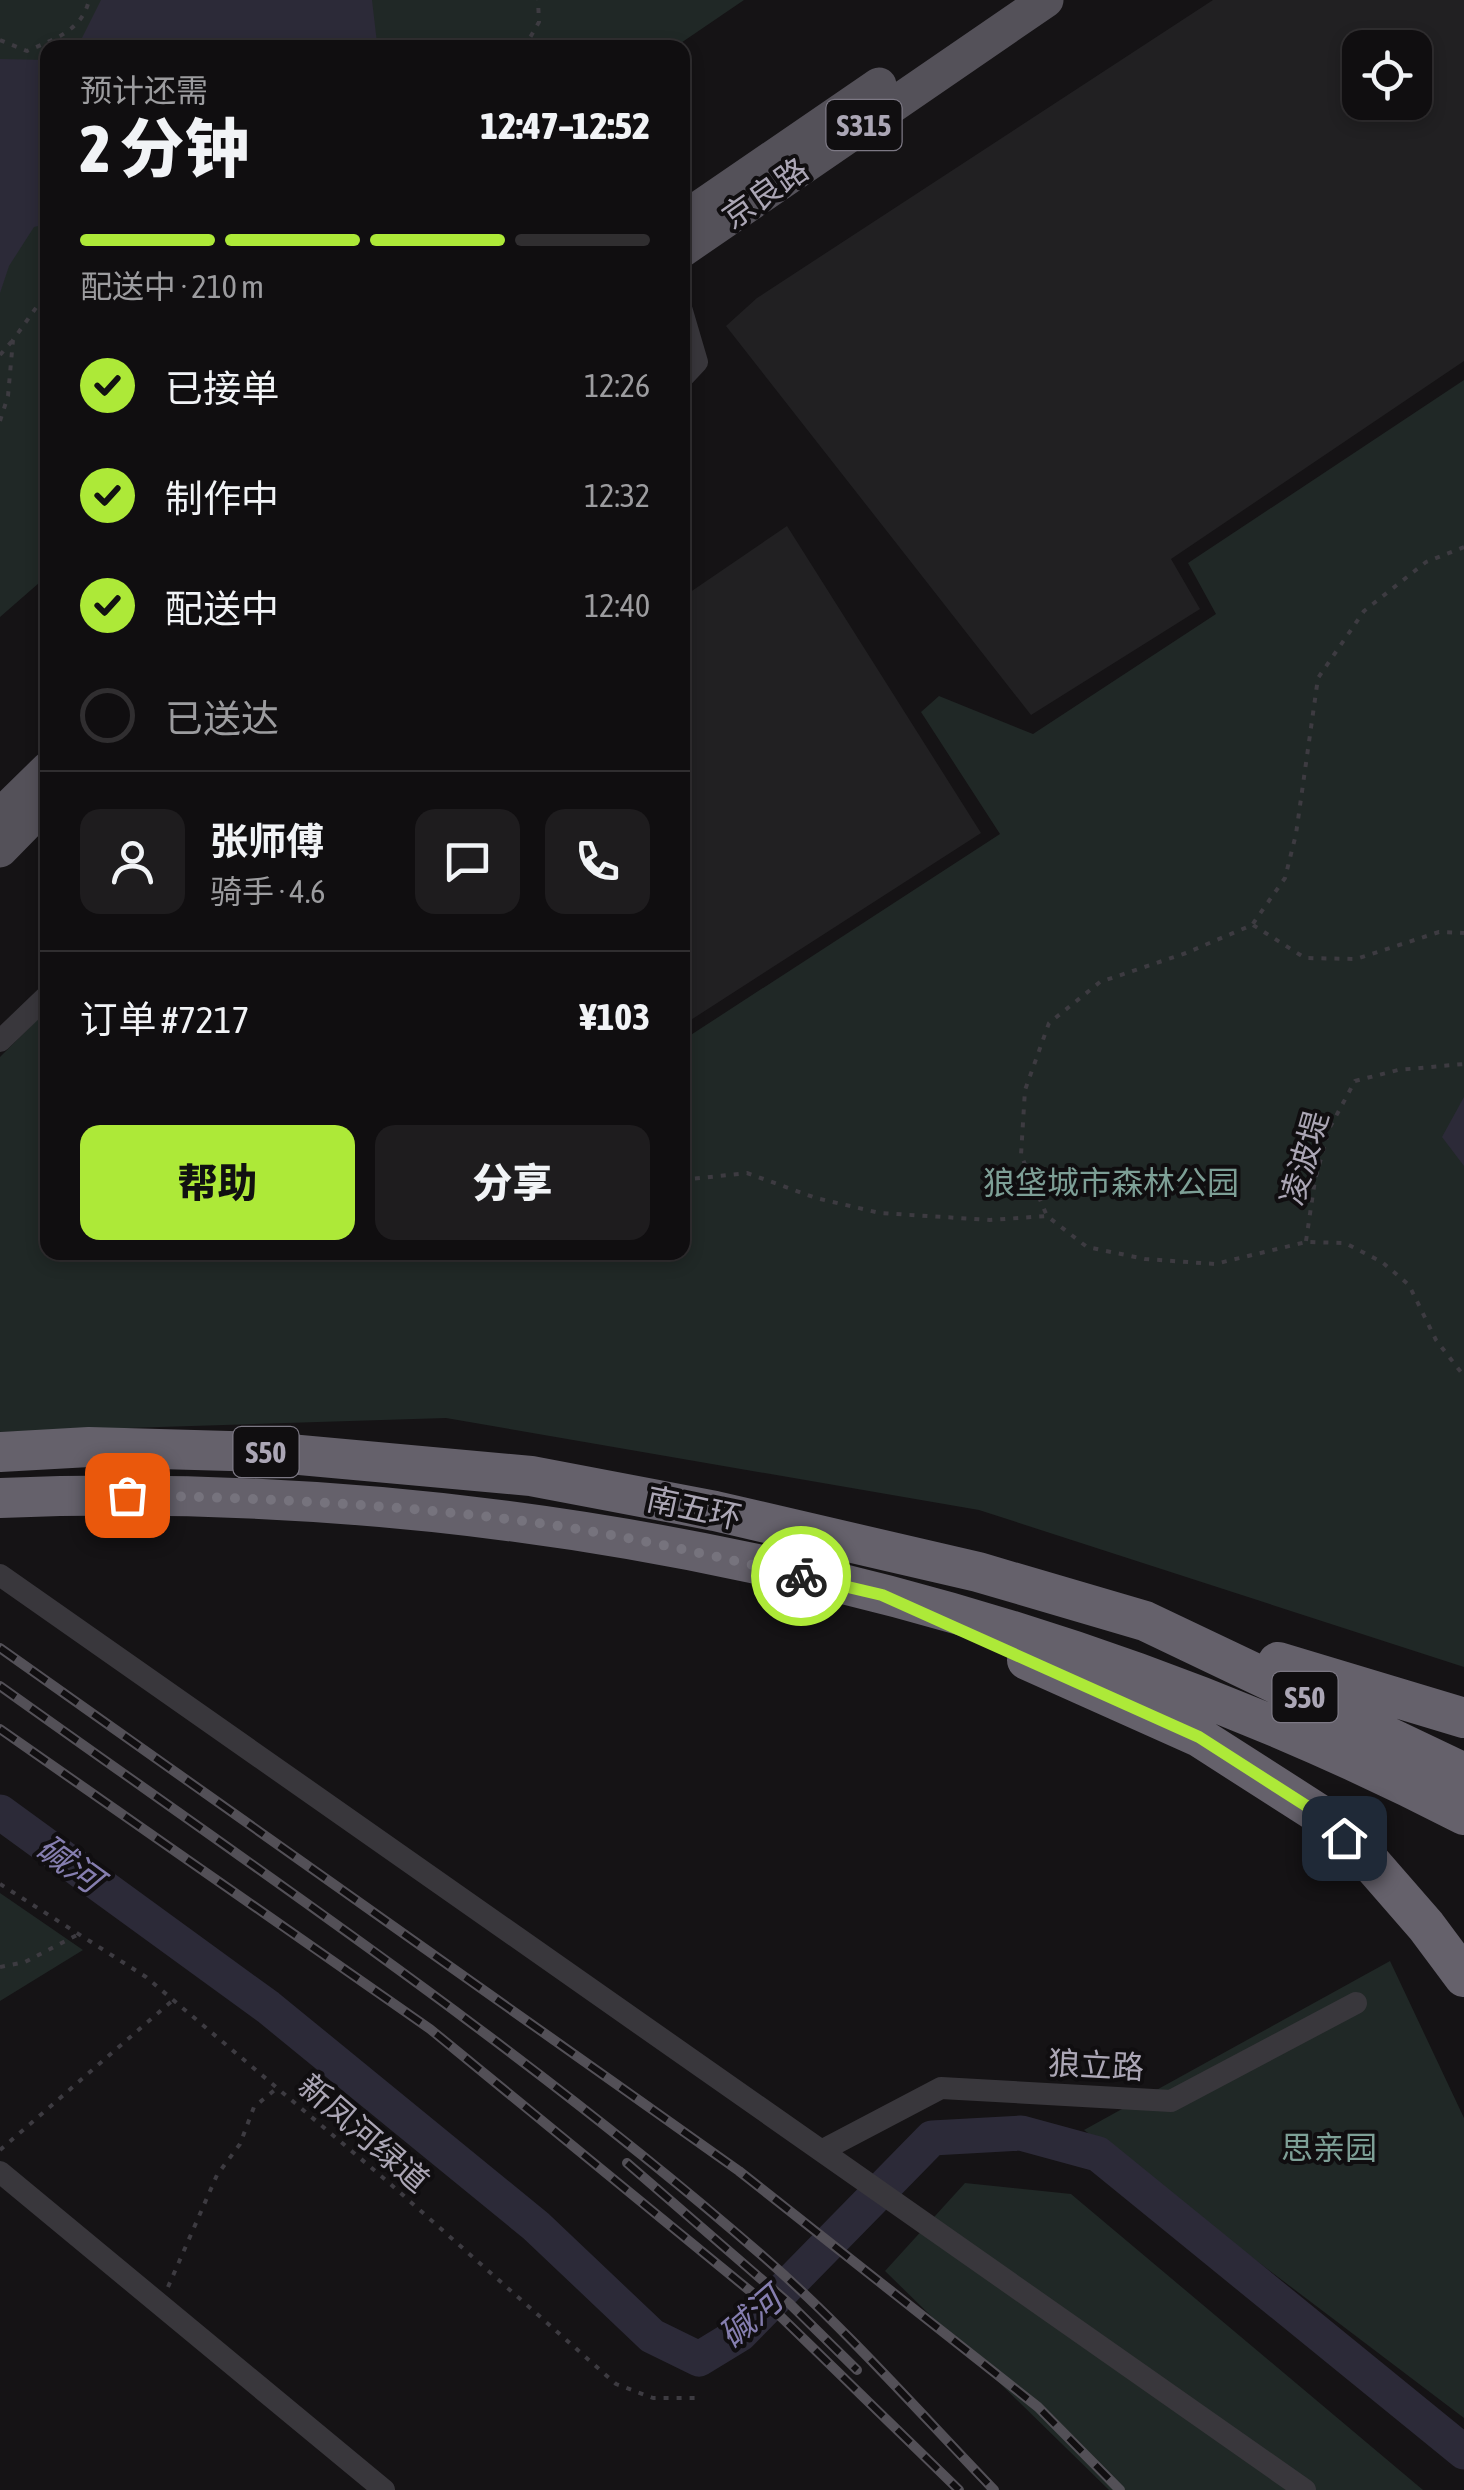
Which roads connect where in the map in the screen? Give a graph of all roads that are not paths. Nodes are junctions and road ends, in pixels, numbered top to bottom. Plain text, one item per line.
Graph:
1 (1004, 0) edge
2 (1046, 0) edge
3 (690, 215) edge
4 (690, 245) edge
5 (690, 338) edge
6 (690, 369) edge
7 (40, 777) edge
8 (40, 809) edge
9 (0, 816) edge
10 (0, 850) edge
11 (40, 1002) edge
12 (0, 1040) edge
13 (0, 1452) edge
14 (0, 1498) edge
15 (0, 1575) edge
16 (882, 1595) junction
17 (1145, 1621) junction
18 (1464, 1718) edge
19 (1464, 1773) edge
20 (1464, 1815) edge
21 (1464, 1977) edge
22 (1356, 2003) dead end
23 (824, 2150) junction
24 (0, 2172) edge
25 (384, 2490) edge
26 (1305, 2490) edge

1 - 3 main road, 京良路 / S315
2 - 4 main road, 京良路 / S315
5 - 6 street
7 - 9 main road
8 - 10 main road
11 - 12 street
13 - 17 highway, 南五环 / S50
14 - 16 highway, 南五环 / S50
15 - 23 street
16 - 20 highway, 南五环 / S50
16 - 21 highway
17 - 18 highway
17 - 19 highway, 南五环 / S50
22 - 23 street, 狼立路
23 - 26 street
24 - 25 street

